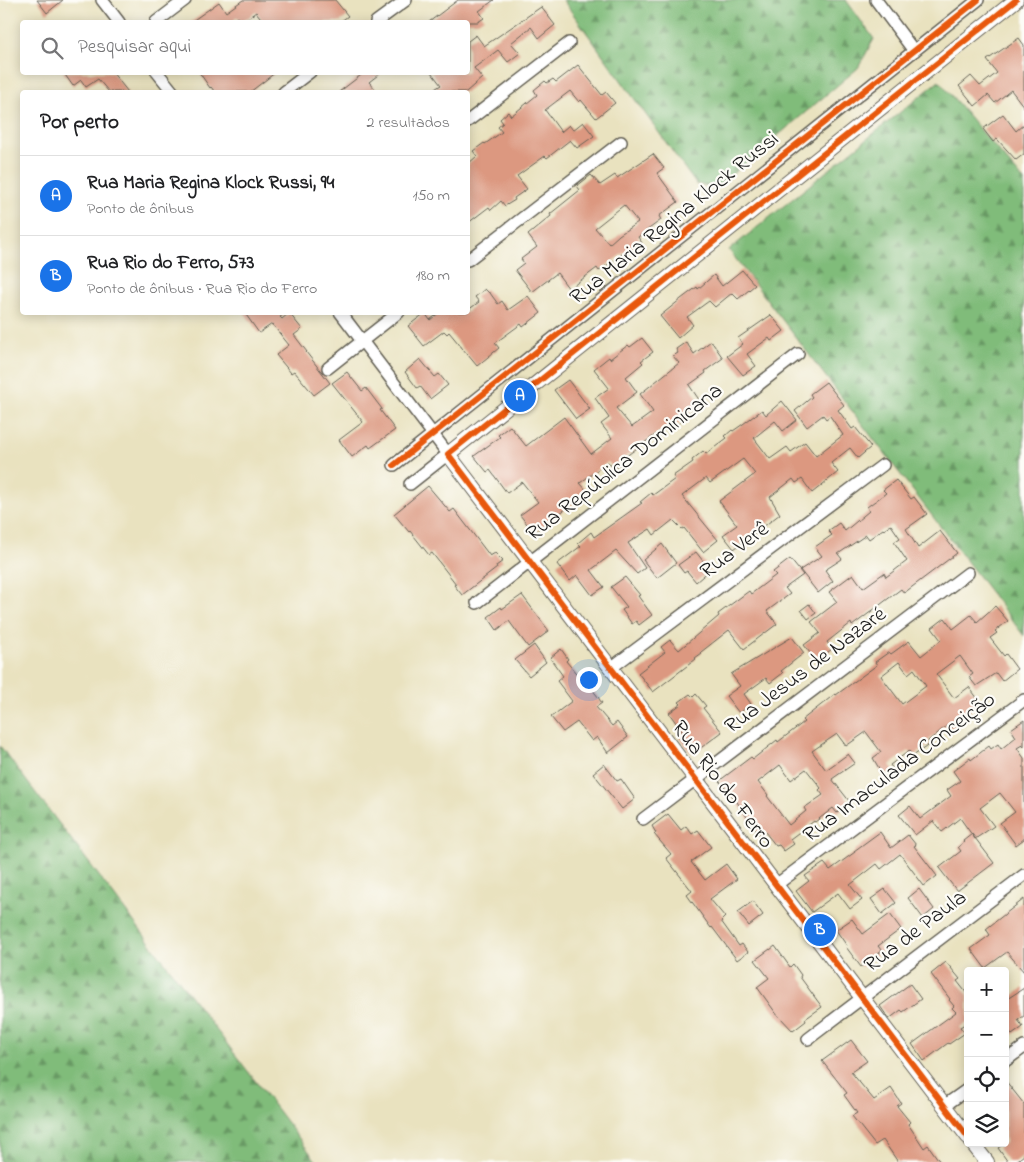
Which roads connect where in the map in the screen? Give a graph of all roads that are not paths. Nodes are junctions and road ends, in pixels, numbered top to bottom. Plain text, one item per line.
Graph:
1 (102, 0) edge
2 (185, 0) edge
3 (406, 0) edge
4 (876, 0) edge
5 (978, 0) edge
6 (1016, 0) edge
7 (117, 20) edge
8 (159, 20) edge
9 (379, 20) edge
10 (569, 43) dead end
11 (914, 51) junction
12 (160, 75) edge
13 (306, 75) edge
14 (172, 90) edge
15 (287, 90) edge
16 (470, 120) edge
17 (621, 142) dead end
18 (470, 258) edge
19 (342, 315) edge
20 (396, 315) edge
21 (362, 341) junction
22 (798, 354) dead end
23 (328, 368) dead end
24 (433, 434) junction
25 (448, 454) junction
26 (394, 465) dead end
27 (883, 465) dead end
28 (410, 484) dead end
29 (530, 562) junction
30 (968, 574) dead end
31 (477, 603) dead end
32 (611, 668) junction
33 (1024, 700) edge
34 (696, 780) junction
35 (643, 819) dead end
36 (1024, 874) edge
37 (776, 885) junction
38 (862, 998) junction
39 (808, 1039) dead end
40 (1024, 1047) edge
41 (1009, 1058) edge
42 (964, 1092) edge
43 (944, 1106) junction
44 (964, 1132) edge
45 (975, 1147) edge
46 (987, 1162) edge

1 - 7 street
2 - 8 street
3 - 9 street
4 - 11 street
5 - 11 street, Rua Maria Regina Klock Russi
6 - 25 street, Rua Maria Regina Klock Russi
10 - 16 street
11 - 24 street, Rua Maria Regina Klock Russi
12 - 14 street
13 - 15 street
17 - 18 street
19 - 21 street, Rua Rio do Ferro
20 - 21 street
21 - 23 street
21 - 24 street, Rua Rio do Ferro
22 - 29 street, Rua República Dominicana
24 - 25 street, Rua Rio do Ferro
24 - 26 street, Rua Maria Regina Klock Russi
25 - 28 street, Rua Maria Regina Klock Russi
25 - 29 street, Rua Rio do Ferro
27 - 32 street, Rua Verê
29 - 31 street, Rua República Dominicana
29 - 32 street, Rua Rio do Ferro
30 - 34 street, Rua Jesus de Nazaré
32 - 34 street, Rua Rio do Ferro
33 - 37 street, Rua Imaculada Conceição
34 - 35 street, Rua Jesus de Nazaré
34 - 37 street, Rua Rio do Ferro
36 - 38 street, Rua de Paula
37 - 38 street, Rua Rio do Ferro
38 - 39 street, Rua de Paula
38 - 43 street, Rua Rio do Ferro
40 - 41 street
42 - 43 street
43 - 44 street, Rua Rio do Ferro
45 - 46 street

